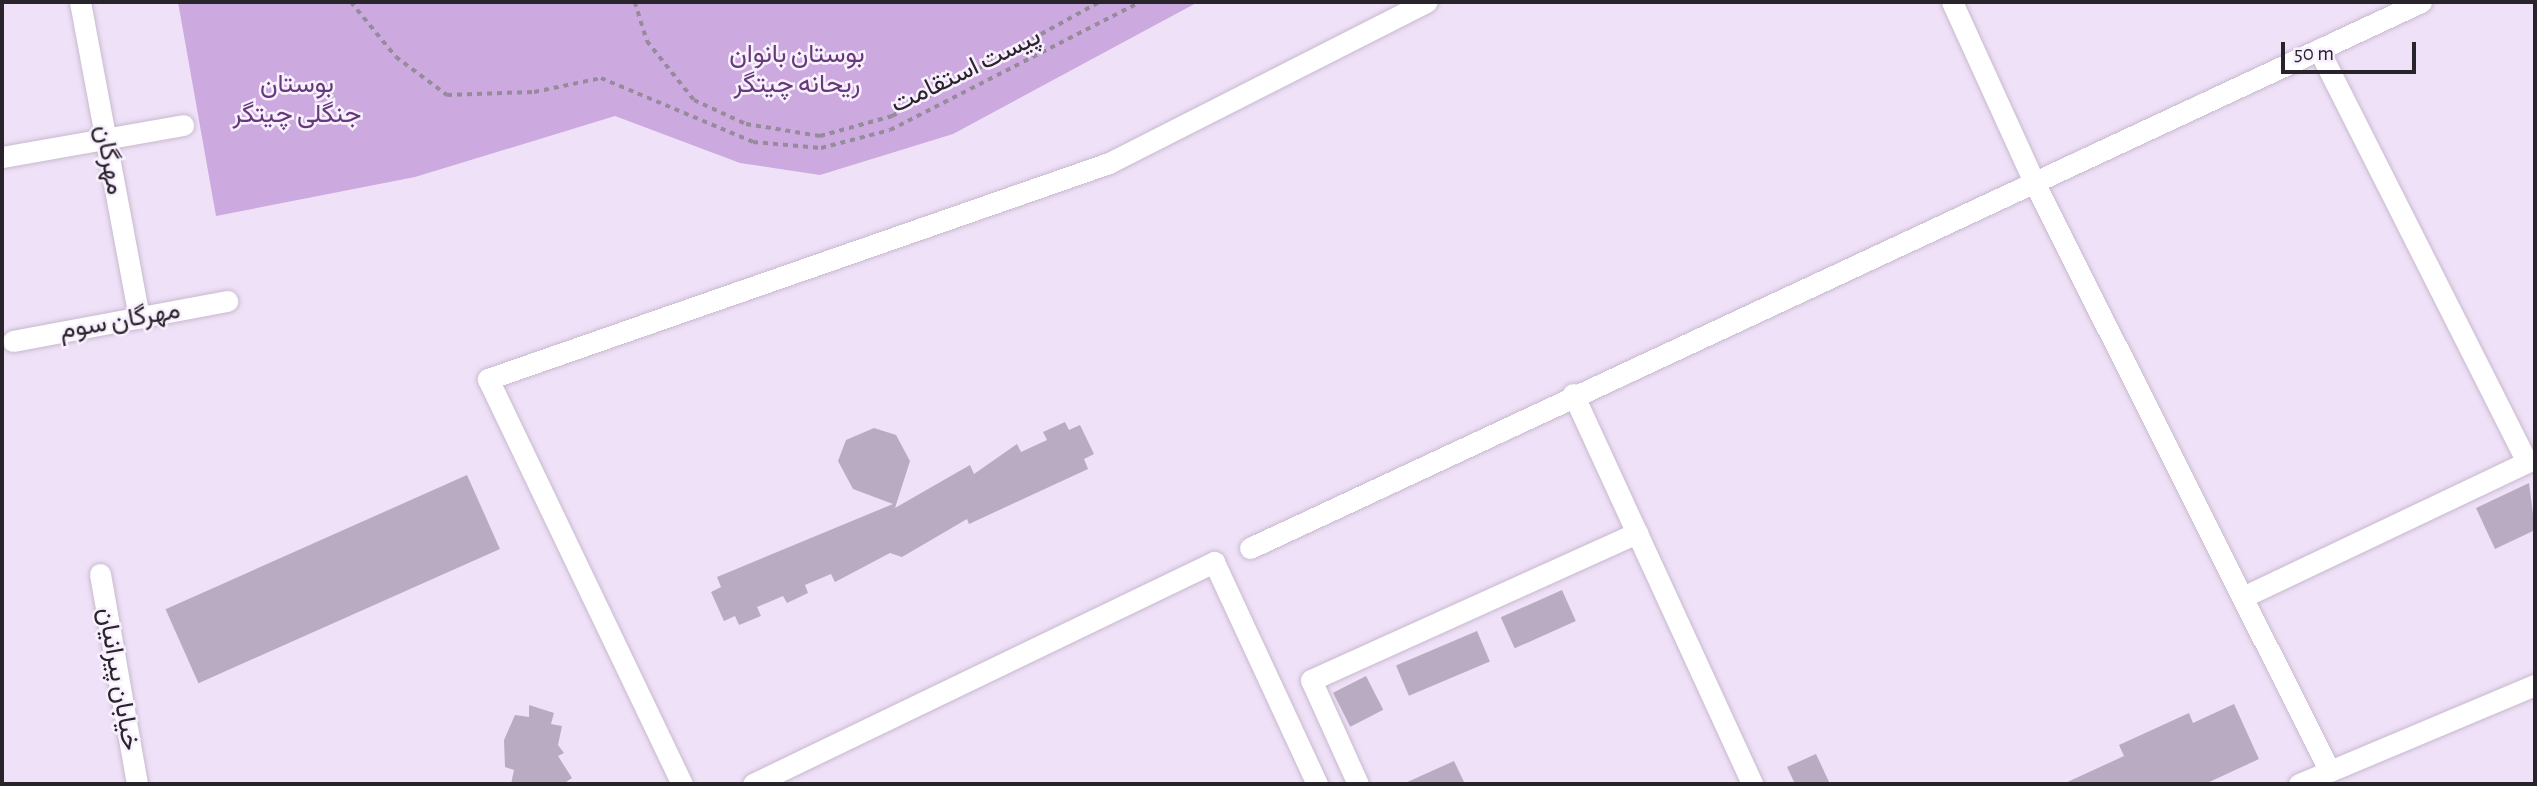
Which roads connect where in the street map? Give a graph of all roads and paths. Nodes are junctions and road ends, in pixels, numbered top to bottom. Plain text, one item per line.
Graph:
1 (80, 2) edge
2 (351, 2) edge
3 (635, 2) edge
4 (1099, 2) edge
5 (1140, 2) edge
6 (1427, 2) edge
7 (1952, 2) edge
8 (2421, 2) edge
9 (2319, 50) junction
10 (183, 125) dead end
11 (105, 138) junction
12 (2, 157) edge
13 (2034, 181) junction
14 (227, 302) dead end
15 (139, 318) junction
16 (13, 341) dead end
17 (1573, 394) junction
18 (1637, 533) junction
19 (1250, 548) dead end
20 (100, 574) dead end
21 (2243, 597) junction
22 (2535, 685) edge
23 (2329, 770) junction
24 (137, 784) edge
25 (682, 784) edge
26 (753, 784) edge
27 (1317, 784) edge
28 (1358, 784) edge
29 (1752, 784) edge
30 (2299, 784) edge

1 - 11 street, مهرگان
2 - 5 path, پیست استقامت
3 - 4 path
6 - 25 street
7 - 13 street
8 - 9 street
9 - 13 street
9 - 21 street
10 - 11 street
11 - 12 street
11 - 15 street, مهرگان
13 - 17 street
13 - 21 street
14 - 15 street, مهرگان سوم
15 - 16 street, مهرگان سوم
17 - 18 street
17 - 19 street
18 - 28 street
18 - 29 street
20 - 24 street, خیابان پیرانیان
21 - 23 street
22 - 23 street
23 - 30 street
26 - 27 street

